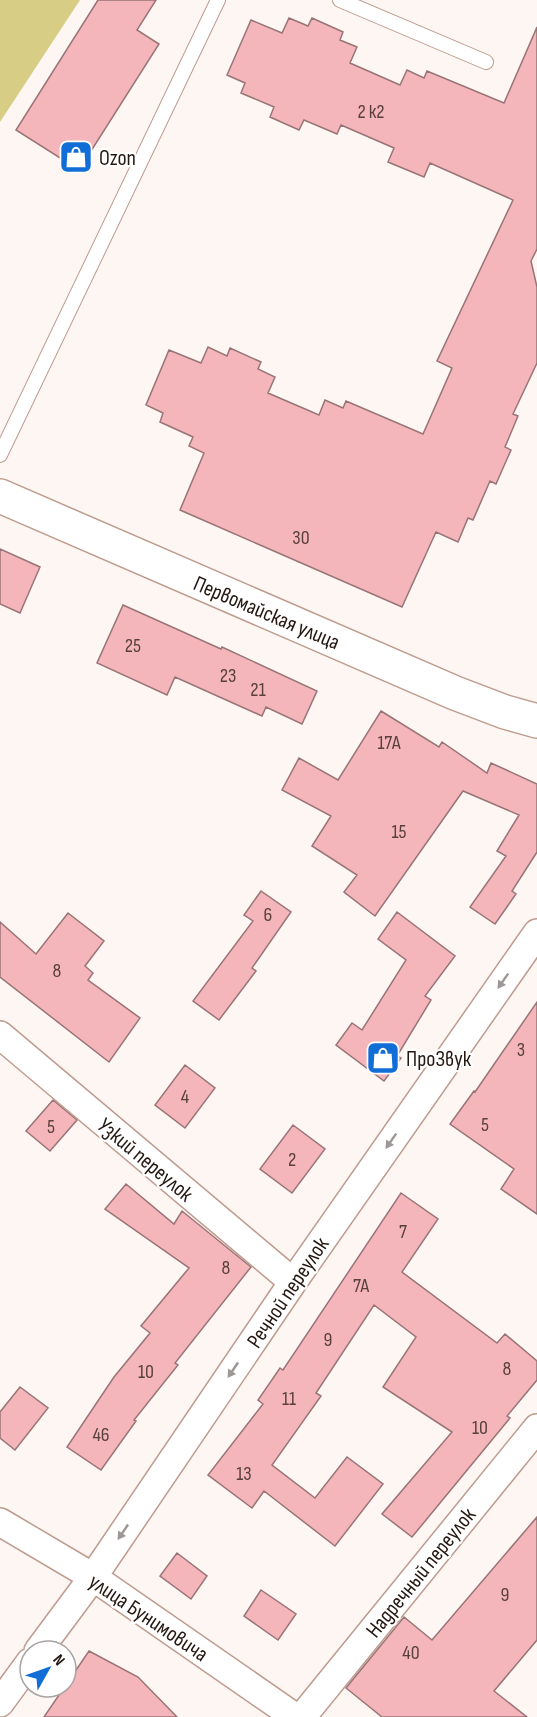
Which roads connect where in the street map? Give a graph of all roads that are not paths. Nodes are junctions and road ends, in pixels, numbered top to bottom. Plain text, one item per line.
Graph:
1 (218, 0) edge
2 (340, 0) edge
3 (486, 62) dead end
4 (0, 455) edge
5 (0, 496) edge
6 (537, 721) edge
7 (537, 933) edge
8 (0, 1035) edge
9 (293, 1282) junction
10 (537, 1428) edge
11 (0, 1522) edge
12 (93, 1577) junction
13 (47, 1639) edge
14 (18, 1678) edge
15 (0, 1703) edge
16 (295, 1717) edge
17 (302, 1717) edge

1 - 4 lane
2 - 3 lane
5 - 6 street, Первомайская улица
7 -> 9 street, Речной переулок
8 - 9 street, Узкий переулок
9 -> 12 street, Речной переулок
10 - 17 street, Надречный переулок
11 - 12 street, улица Бунимовича
12 - 13 street, Речной переулок
12 - 16 street, улица Бунимовича
14 - 15 street

